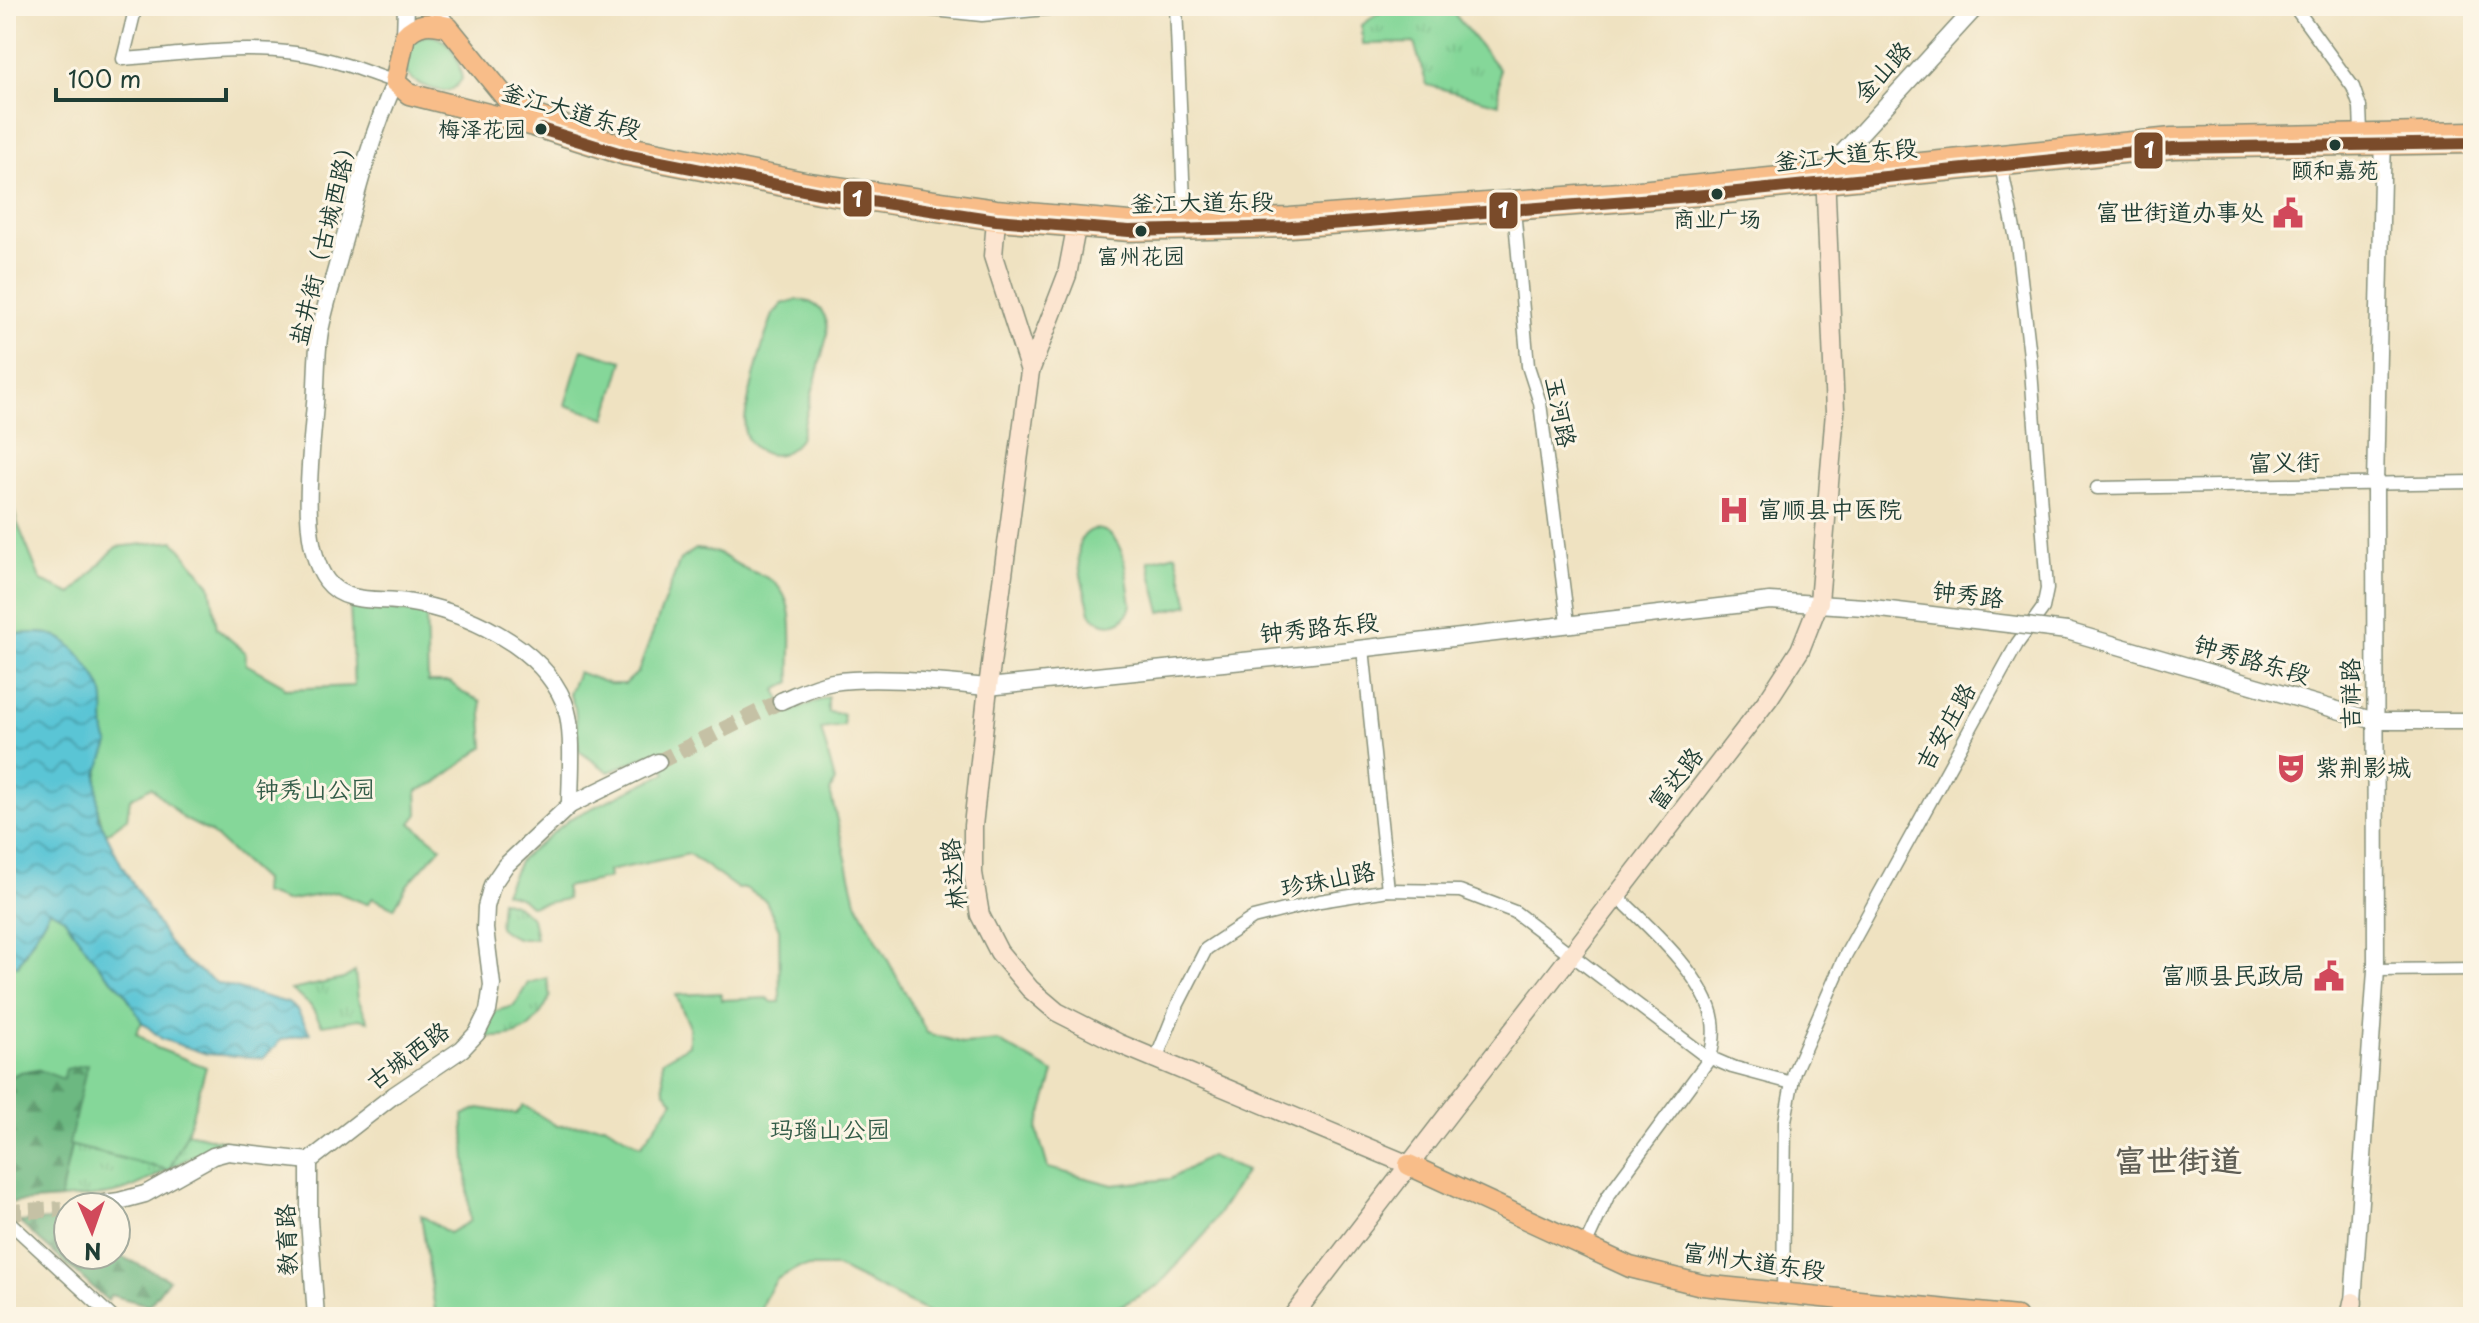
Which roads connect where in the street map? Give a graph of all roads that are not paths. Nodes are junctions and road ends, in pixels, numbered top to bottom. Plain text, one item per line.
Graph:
1 (136, 6) edge
2 (406, 6) edge
3 (434, 6) edge
4 (915, 6) edge
5 (1056, 6) edge
6 (1176, 6) edge
7 (1977, 6) edge
8 (2294, 6) edge
9 (448, 27) junction
10 (405, 36) junction
11 (470, 55) junction
12 (395, 82) junction
13 (457, 107) junction
14 (2361, 132) junction
15 (2473, 132) edge
16 (2383, 138) junction
17 (2473, 143) edge
18 (2001, 165) junction
19 (1826, 178) junction
20 (1514, 209) junction
21 (996, 220) junction
22 (1078, 223) junction
23 (1185, 225) junction
24 (1030, 371) junction
25 (2473, 482) edge
26 (2375, 484) junction
27 (2097, 488) dead end
28 (1819, 602) junction
29 (1864, 607) joint
30 (1568, 623) junction
31 (2067, 631) joint
32 (1363, 648) junction
33 (988, 687) junction
34 (781, 701) tunnel mouth
35 (2375, 721) junction
36 (2473, 721) edge
37 (658, 762) tunnel mouth
38 (570, 805) junction
39 (1388, 890) junction
40 (1616, 895) junction
41 (1571, 953) junction
42 (2473, 969) edge
43 (2376, 970) junction
44 (1710, 1058) junction
45 (1156, 1059) junction
46 (1792, 1083) junction
47 (309, 1161) junction
48 (1409, 1165) junction
49 (132, 1198) edge
50 (6, 1219) edge
51 (1585, 1246) junction
52 (1783, 1294) junction
53 (2353, 1312) edge
54 (112, 1317) edge
55 (316, 1317) edge
56 (1292, 1317) edge
57 (2017, 1317) edge

1 - 12 street
2 - 10 street
3 - 9 street
4 - 5 street
6 - 23 street
7 - 19 street, 金山路
8 - 14 street
9 - 10 main road
9 - 11 main road, 釜江大道东段
10 - 12 main road
11 - 13 main road
11 - 22 main road, 釜江大道东段
12 - 13 main road, 釜江大道东段
12 - 38 street, 盐井街（古城西路）
13 - 21 main road, 釜江大道东段
14 - 16 main road, 釜江大道东段
14 - 19 main road, 釜江大道东段
15 - 16 main road, 釜江大道东段
16 - 17 main road, 釜江大道东段
16 - 18 main road, 釜江大道东段
16 - 26 street, 吉祥路
18 - 19 main road, 釜江大道东段
18 - 46 street, 吉安庄路
19 - 20 main road, 釜江大道东段
19 - 23 main road, 釜江大道东段
19 - 28 main road, 富达路
20 - 23 main road, 釜江大道东段
20 - 30 street, 玉河路
21 - 22 main road, 釜江大道东段
21 - 24 main road
22 - 23 main road, 釜江大道东段
22 - 24 main road
24 - 33 main road, 林达路
25 - 26 street, 富义街
26 - 27 street, 富义街
26 - 35 street, 吉祥路
28 - 29 street, 钟秀路东段
28 - 30 street, 钟秀路东段
28 - 40 main road, 富达路
29 - 31 street, 钟秀路, bridge
30 - 32 street, 钟秀路东段
31 - 35 street, 钟秀路东段
32 - 33 street, 钟秀路东段
32 - 39 street
33 - 34 street, 钟秀路东段
33 - 45 main road, 林达路
35 - 36 street, 钟秀路东段
35 - 43 street, 吉祥路
37 - 38 street, 古城西路
38 - 47 street, 古城西路
39 - 41 street, 珍珠山路
39 - 45 street, 珍珠山路
40 - 41 main road, 富达路
40 - 44 street
41 - 44 street, 珍珠山路
41 - 48 main road, 富达路
42 - 43 street
43 - 53 street, 吉祥路
44 - 46 street, 珍珠山路
44 - 51 street
45 - 48 main road, 林达路
46 - 52 street, 吉安庄路
47 - 49 street
47 - 55 street, 教育路
48 - 51 main road, 富州大道东段
48 - 56 main road, 富达路
50 - 54 street
51 - 52 main road, 富州大道东段
52 - 57 main road, 富州大道东段

